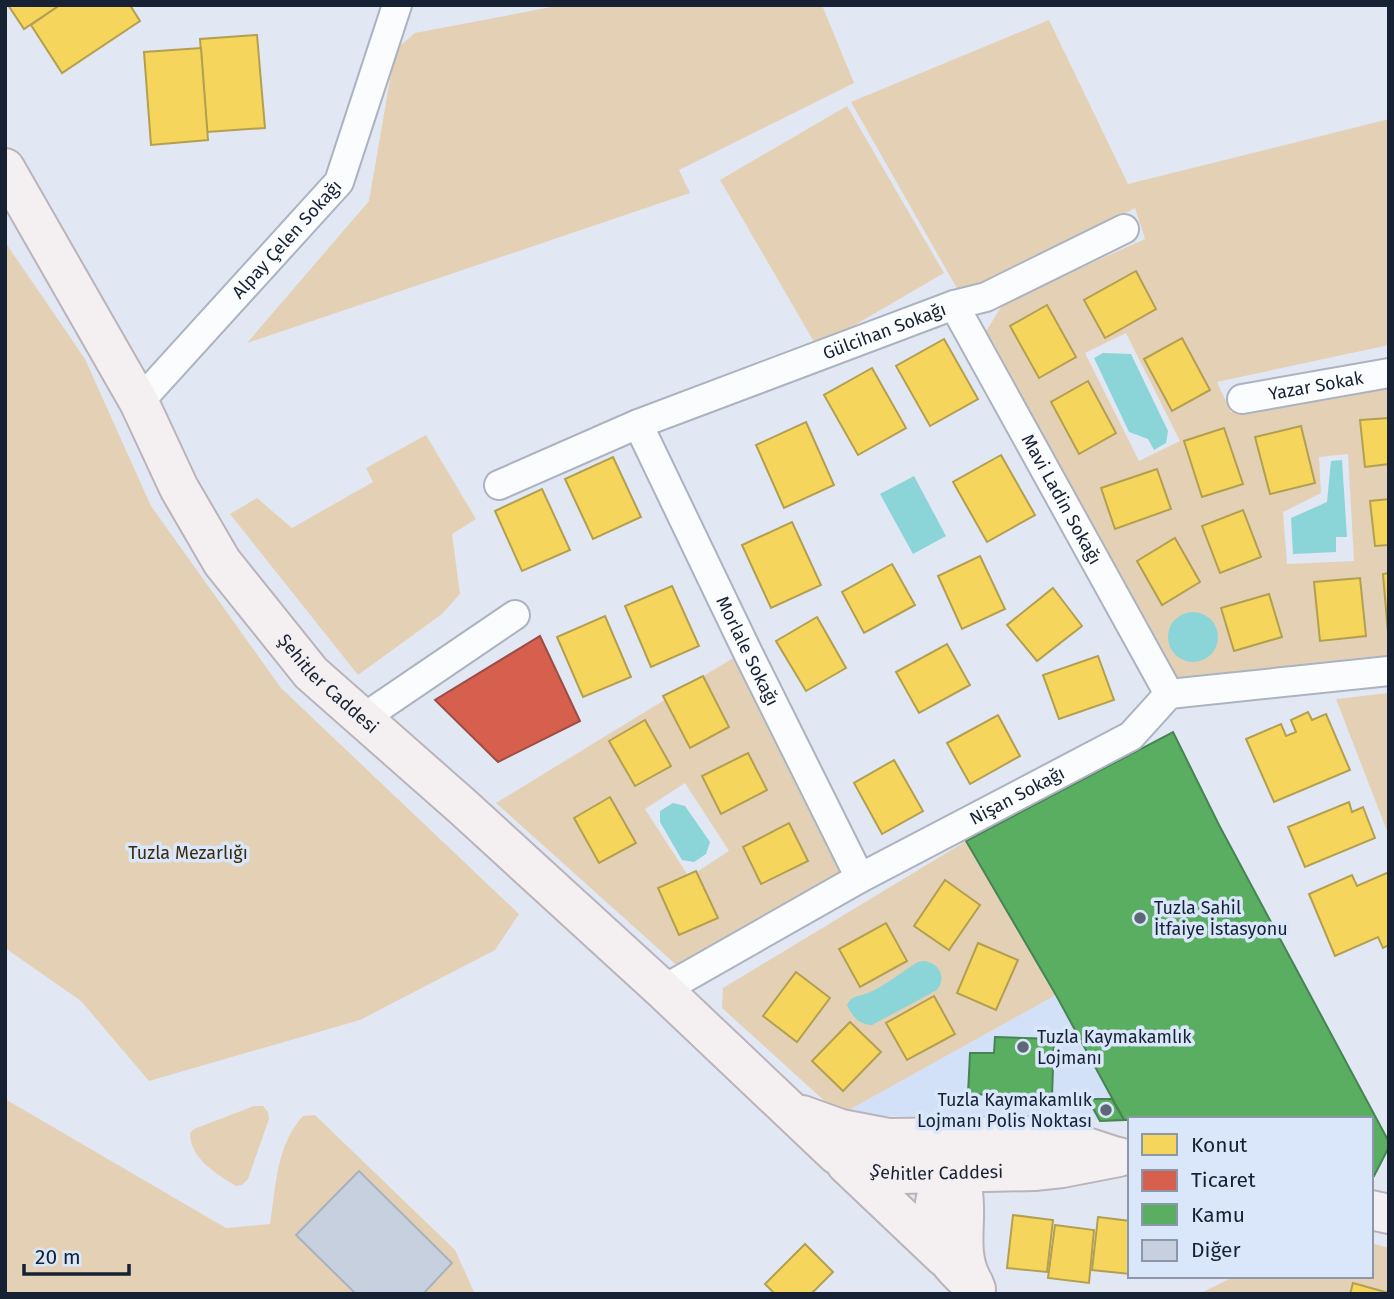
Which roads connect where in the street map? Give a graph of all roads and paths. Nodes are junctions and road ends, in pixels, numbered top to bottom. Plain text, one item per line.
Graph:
1 (397, 5) edge
2 (5, 169) edge
3 (1124, 229) dead end
4 (954, 305) junction
5 (1389, 373) edge
6 (1242, 399) dead end
7 (139, 402) junction
8 (638, 424) junction
9 (499, 485) dead end
10 (515, 615) dead end
11 (1389, 671) edge
12 (1169, 694) junction
13 (362, 719) junction
14 (860, 878) junction
15 (663, 990) junction
16 (778, 1100) junction
17 (1011, 1135) junction
18 (916, 1137) junction
19 (836, 1155) junction
20 (1124, 1158) edge
21 (953, 1169) junction
22 (1034, 1171) junction
23 (970, 1282) edge

1 - 7 street, Alpay Çelen Sokağı
2 - 7 main road, Şehitler Caddesi
3 - 4 street, Gülcihan Sokağı
4 - 8 street, Gülcihan Sokağı
4 - 12 street, Mavi Ladin Sokağı
5 - 6 street, Yazar Sokak
7 - 13 main road, Şehitler Caddesi
8 - 9 street, Gülcihan Sokağı
8 - 14 street, Morlale Sokağı
10 - 13 street
11 - 12 street
12 - 14 street, Nişan Sokağı
13 - 15 main road, Şehitler Caddesi
14 - 15 street, Nişan Sokağı
15 - 16 main road, Şehitler Caddesi
16 - 18 main road, Şehitler Caddesi
16 - 19 main road, Şehitler Caddesi
17 - 18 main road, Şehitler Caddesi
17 - 20 main road, Şehitler Caddesi
17 - 21 main road
18 - 21 main road
19 - 21 main road, Şehitler Caddesi
19 - 23 main road
20 - 22 main road, Şehitler Caddesi
21 - 22 main road, Şehitler Caddesi
21 - 23 main road
22 - 23 main road

